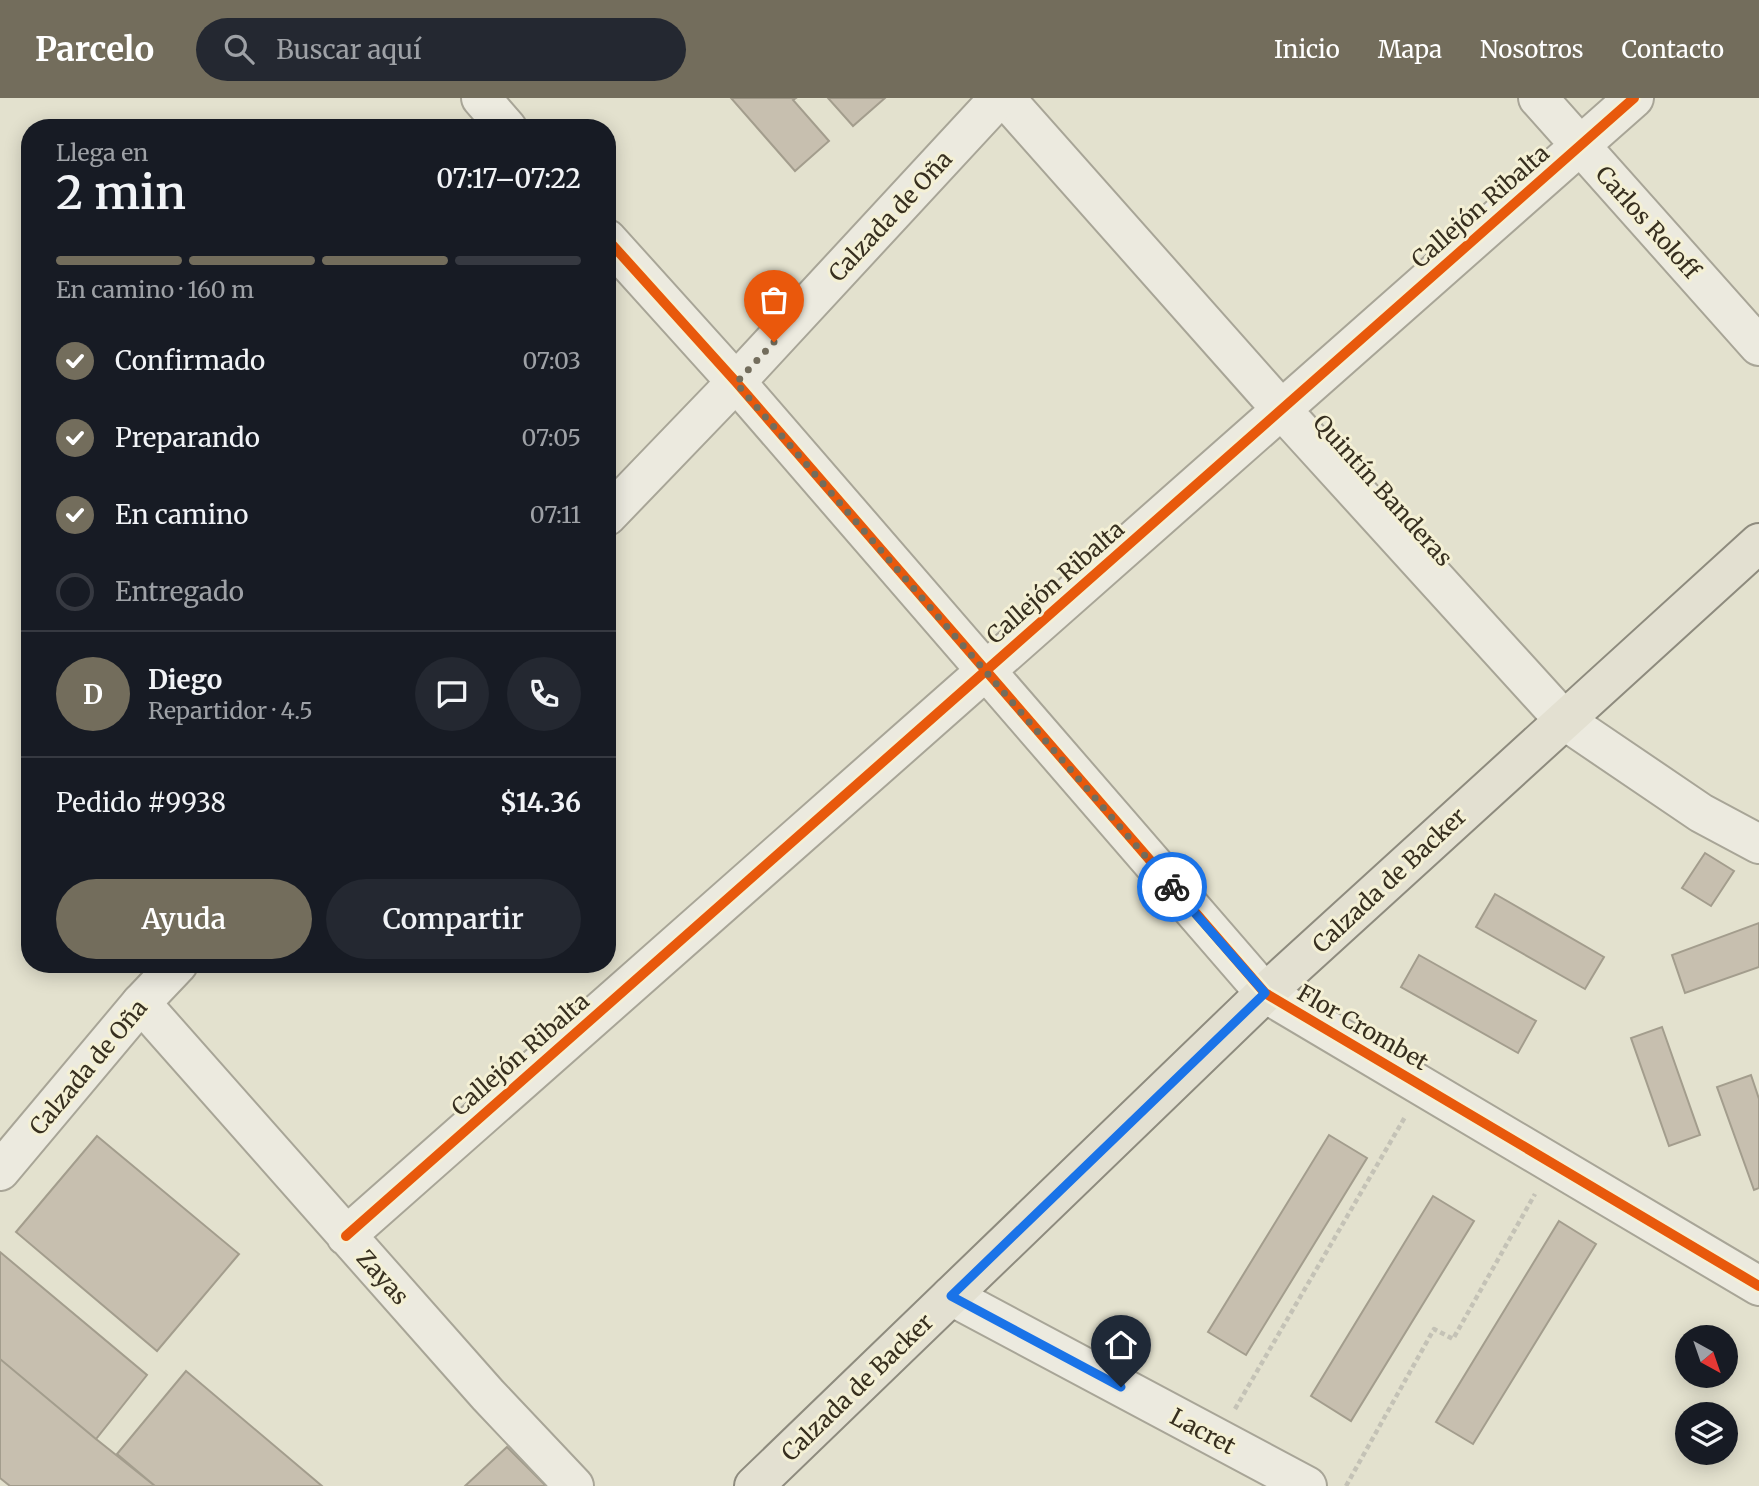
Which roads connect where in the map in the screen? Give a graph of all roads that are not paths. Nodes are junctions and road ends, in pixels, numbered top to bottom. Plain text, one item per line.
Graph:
1 (481, 98) edge
2 (999, 98) edge
3 (1005, 98) edge
4 (1538, 98) edge
5 (1634, 98) edge
6 (499, 119) edge
7 (1580, 145) junction
8 (616, 249) edge
9 (1759, 346) edge
10 (736, 383) junction
11 (1281, 410) junction
12 (616, 507) edge
13 (1759, 543) edge
14 (985, 672) junction
15 (1563, 720) junction
16 (1759, 844) edge
17 (169, 973) edge
18 (1265, 993) junction
19 (141, 1003) junction
20 (0, 1171) edge
21 (346, 1236) junction
22 (1759, 1286) edge
23 (951, 1296) junction
24 (573, 1486) edge
25 (754, 1486) edge
26 (1307, 1486) edge

1 - 6 street
2 - 10 street, Calzada de Oña
3 - 11 street, Quintín Banderas
4 - 7 street, Carlos Roloff
5 - 7 street, Callejón Ribalta
7 - 9 street, Carlos Roloff
7 - 11 street, Callejón Ribalta
8 - 10 street, Flor Crombet
10 - 12 street, Calzada de Oña
10 - 14 street, Flor Crombet
11 - 14 street, Callejón Ribalta
11 - 15 street, Quintín Banderas
13 - 15 main road, Calzada de Backer
14 - 18 street, Flor Crombet
14 - 21 street, Callejón Ribalta
15 - 16 street, Quintín Banderas
15 - 18 main road, Calzada de Backer
17 - 19 street, Calzada de Oña
18 - 22 street, Flor Crombet
18 - 23 main road, Calzada de Backer
19 - 20 street, Calzada de Oña
19 - 21 street, Zayas
21 - 24 street, Zayas
23 - 25 main road, Calzada de Backer
23 - 26 street, Lacret

